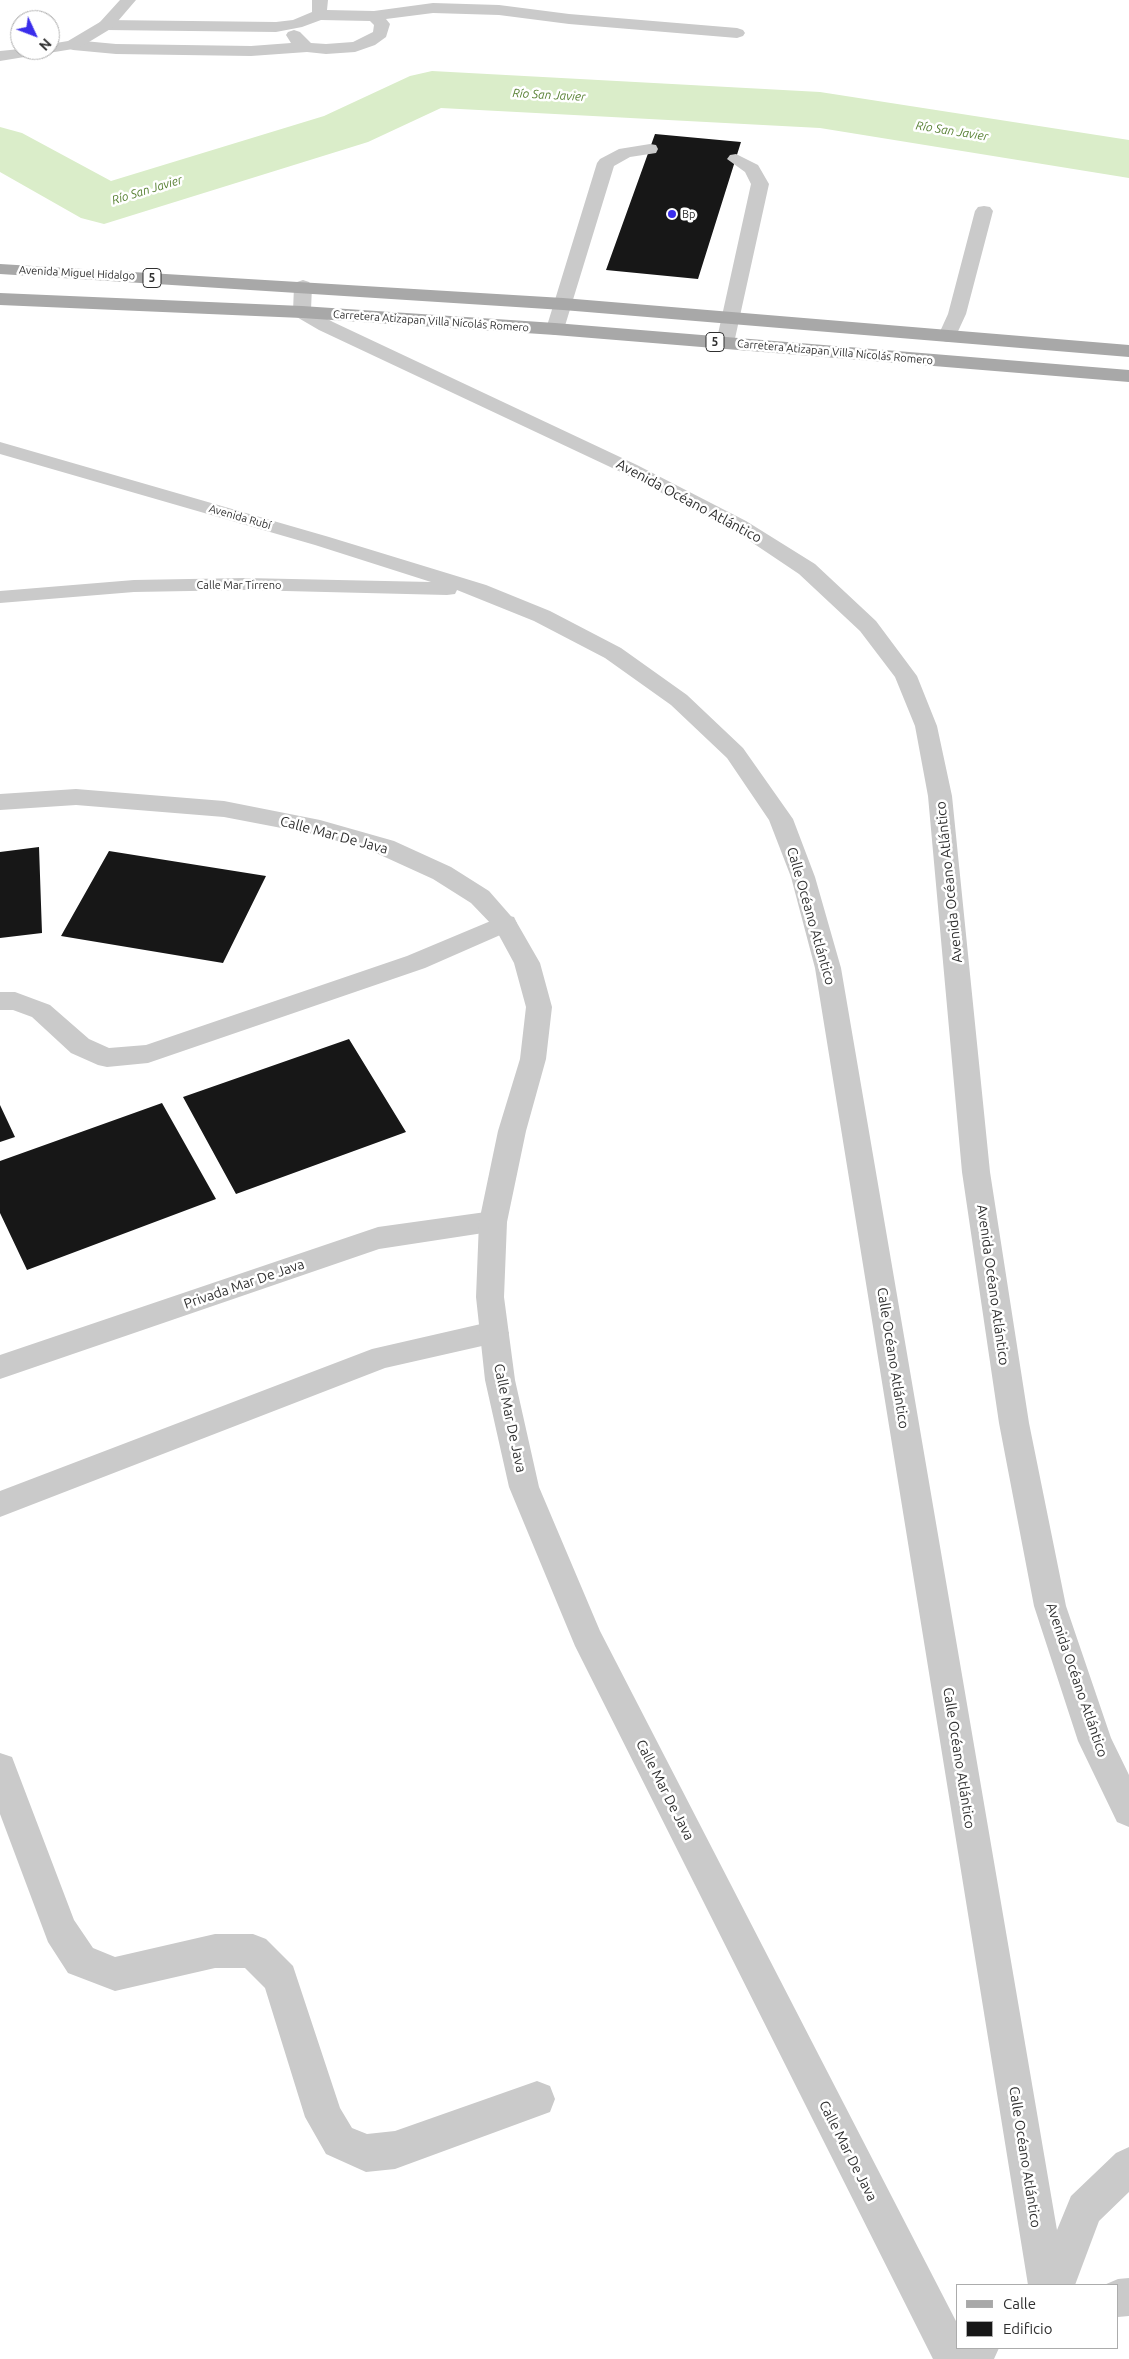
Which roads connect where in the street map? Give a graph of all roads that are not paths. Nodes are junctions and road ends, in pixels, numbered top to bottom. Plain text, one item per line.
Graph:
1 (128, 0) edge
2 (320, 8) edge
3 (374, 16) junction
4 (296, 24) junction
5 (106, 25) junction
6 (737, 33) dead end
7 (73, 45) junction
8 (306, 46) junction
9 (60, 48) edge
10 (650, 149) dead end
11 (736, 159) dead end
12 (984, 211) dead end
13 (0, 269) edge
14 (303, 286) junction
15 (0, 299) edge
16 (563, 304) junction
17 (302, 312) junction
18 (730, 318) junction
19 (556, 329) junction
20 (947, 336) junction
21 (725, 343) junction
22 (1129, 351) edge
23 (1129, 376) edge
24 (0, 448) edge
25 (478, 590) junction
26 (0, 598) edge
27 (0, 802) edge
28 (505, 923) junction
29 (0, 1001) edge
30 (493, 1222) junction
31 (494, 1333) junction
32 (0, 1367) edge
33 (0, 1504) edge
34 (0, 1768) edge
35 (1129, 1811) edge
36 (537, 2099) dead end
37 (1129, 2166) edge
38 (1047, 2284) edge
39 (1056, 2284) edge
40 (977, 2349) edge
41 (954, 2359) edge
42 (961, 2359) edge

1 - 5 street
2 - 3 street
2 - 4 street
3 - 6 street
3 - 8 street
4 - 5 street
4 - 8 street
5 - 7 street
7 - 8 street
7 - 9 street
10 - 16 street
11 - 18 street
12 - 20 street
13 - 14 main road, Avenida Miguel Hidalgo / 5
14 - 16 main road, Carretera Atizapan Villa Nicolás Romero / 5
14 - 17 street
15 - 17 main road, 5
16 - 18 main road, Carretera Atizapan Villa Nicolás Romero / 5
16 - 19 street
17 - 19 main road, Carretera Atizapan Villa Nicolás Romero / 5
17 - 35 street, Avenida Océano Atlántico
18 - 20 main road, Carretera Atizapan Villa Nicolás Romero / 5
18 - 21 street
19 - 21 main road, Carretera Atizapan Villa Nicolás Romero / 5
20 - 22 main road, Carretera Atizapan Villa Nicolás Romero / 5
21 - 23 main road, Carretera Atizapan Villa Nicolás Romero / 5
24 - 25 street, Avenida Rubí
25 - 26 street, Calle Mar Tirreno
25 - 38 street, Calle Océano Atlántico
27 - 28 street, Calle Mar De Java
28 - 29 street
28 - 30 street, Calle Mar De Java
30 - 31 street, Calle Mar De Java
30 - 32 street, Privada Mar De Java
31 - 33 street
31 - 41 street, Calle Mar De Java
34 - 36 street
37 - 39 street
40 - 42 street

